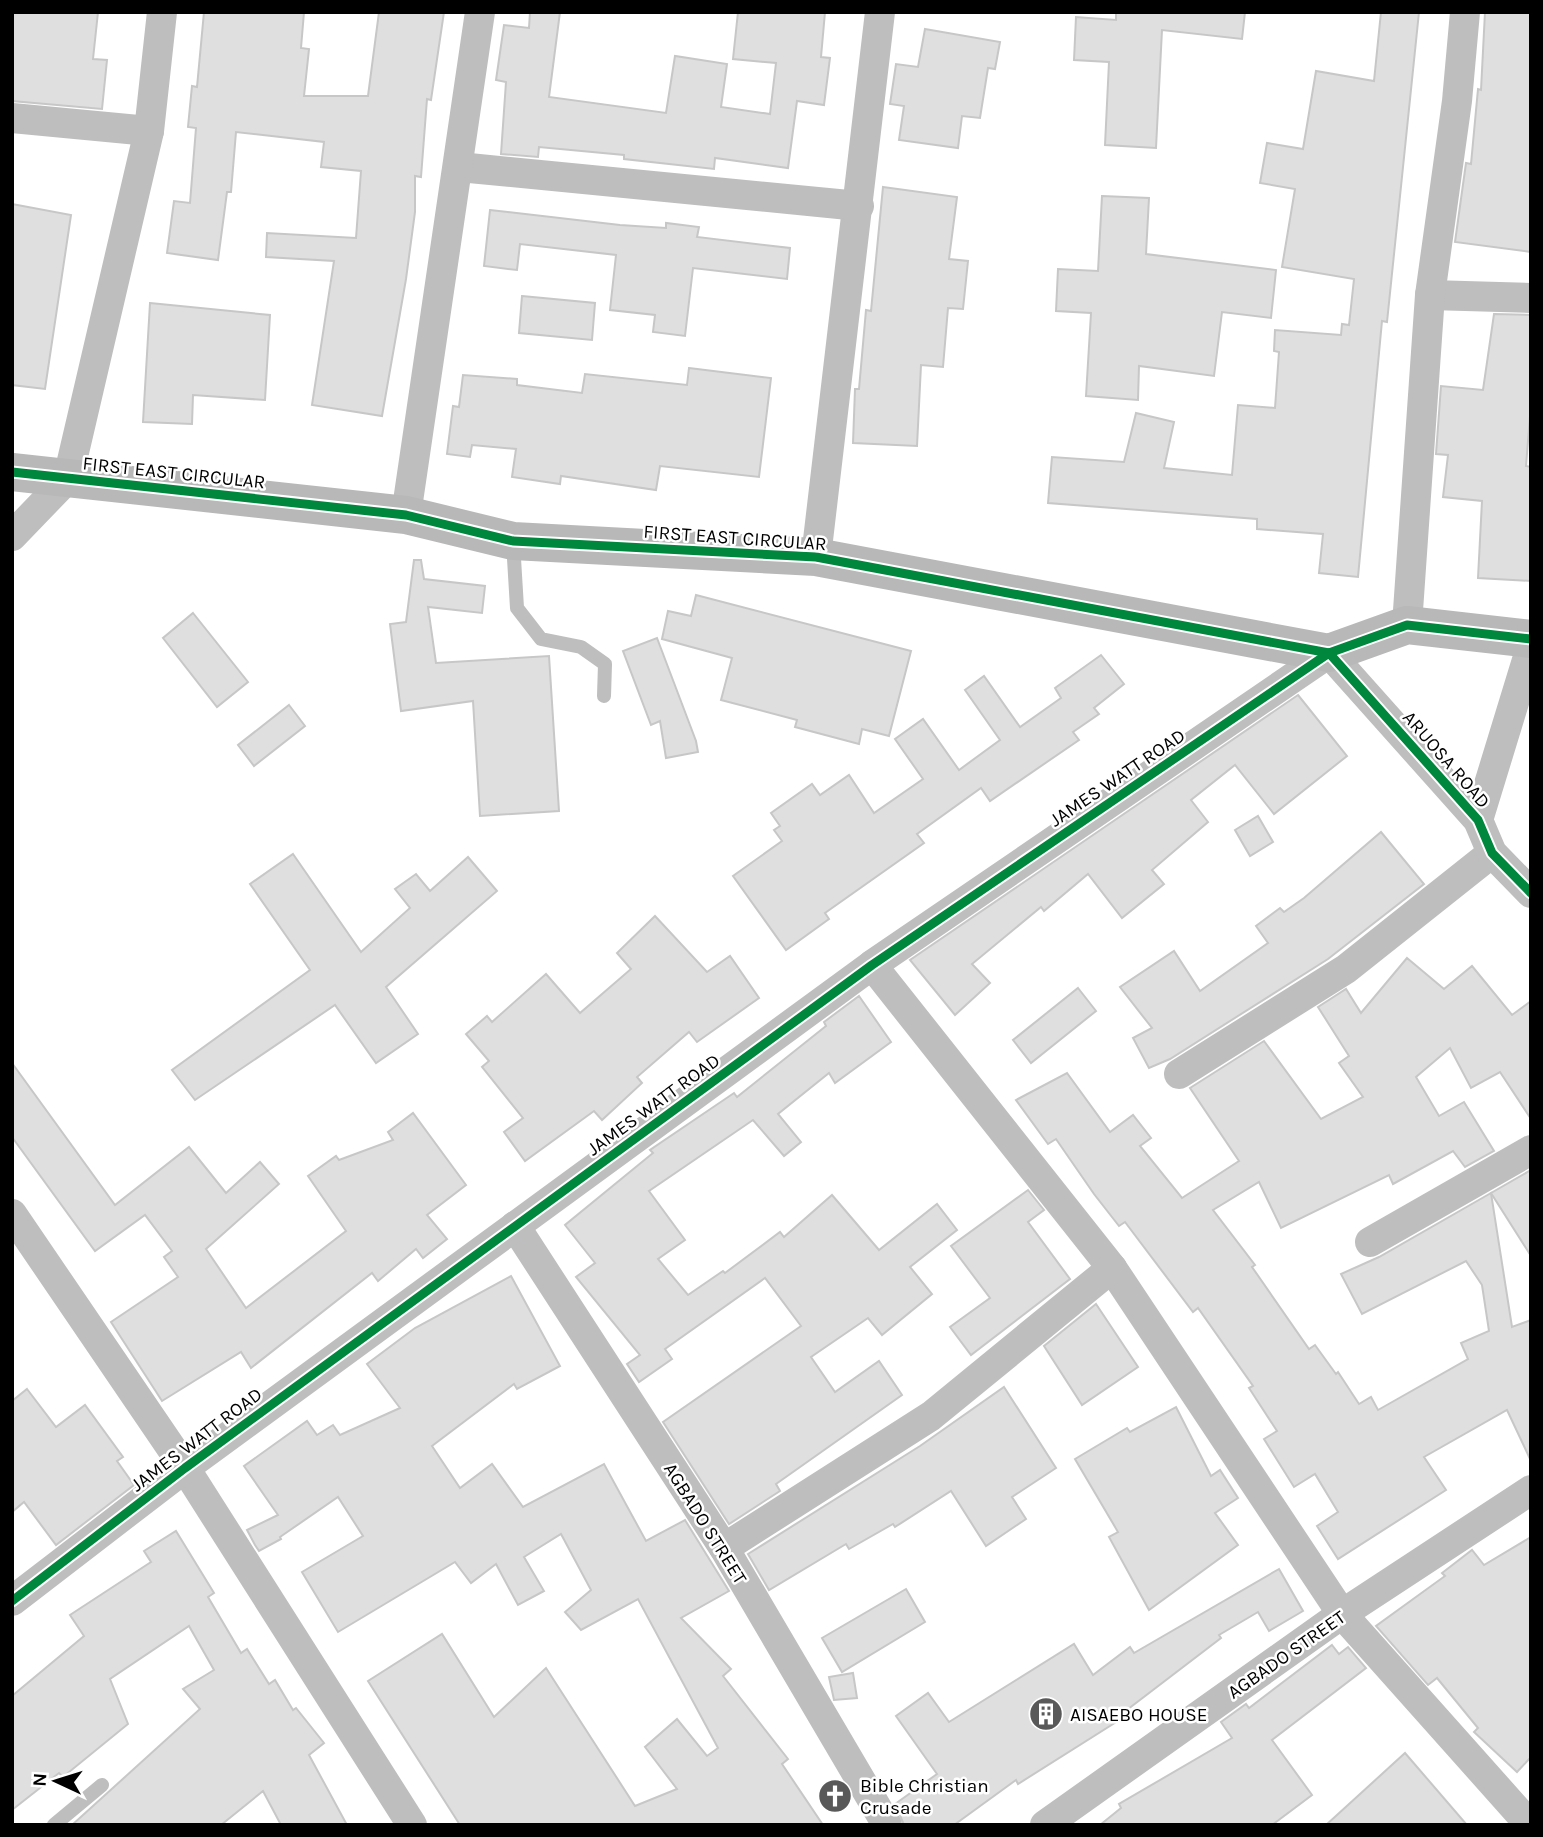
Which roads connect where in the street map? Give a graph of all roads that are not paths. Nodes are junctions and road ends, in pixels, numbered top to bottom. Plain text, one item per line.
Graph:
1 (162, 12) edge
2 (480, 12) edge
3 (880, 12) edge
4 (1465, 12) edge
5 (12, 118) edge
6 (149, 131) junction
7 (459, 167) junction
8 (859, 206) junction
9 (1430, 295) junction
10 (1531, 298) edge
11 (12, 472) edge
12 (68, 478) junction
13 (406, 515) junction
14 (12, 536) edge
15 (513, 541) junction
16 (816, 557) junction
17 (1407, 625) junction
18 (1531, 639) edge
19 (1531, 647) edge
20 (1329, 653) junction
21 (604, 696) dead end
22 (1478, 820) junction
23 (1492, 853) junction
24 (1531, 893) edge
25 (872, 965) junction
26 (1179, 1074) dead end
27 (1531, 1150) edge
28 (12, 1214) edge
29 (515, 1226) junction
30 (1370, 1242) dead end
31 (1112, 1268) junction
32 (185, 1468) junction
33 (1531, 1490) edge
34 (723, 1548) junction
35 (12, 1601) edge
36 (1342, 1614) junction
37 (102, 1785) dead end
38 (54, 1825) edge
39 (412, 1825) edge
40 (887, 1825) edge
41 (1045, 1825) edge
42 (1530, 1825) edge

1 - 6 street
2 - 7 street
3 - 8 street
4 - 9 street
5 - 6 street
6 - 12 street
7 - 8 street
7 - 13 street
8 - 16 street
9 - 10 street
9 - 17 street
11 - 12 street, FIRST EAST CIRCULAR
12 - 13 street, FIRST EAST CIRCULAR
12 - 14 street
13 - 15 street, FIRST EAST CIRCULAR
15 - 16 street, FIRST EAST CIRCULAR
15 - 21 lane
16 - 20 street, FIRST EAST CIRCULAR
17 - 18 street
17 - 20 street
19 - 22 street
20 - 22 street, ARUOSA ROAD
20 - 25 street, JAMES WATT ROAD
22 - 23 street, ARUOSA ROAD
23 - 24 street, ARUOSA ROAD
23 - 26 street
25 - 29 street, JAMES WATT ROAD
25 - 31 street
27 - 30 street
28 - 32 street
29 - 32 street, JAMES WATT ROAD
29 - 34 street, AGBADO STREET
31 - 34 street
31 - 36 street
32 - 35 street, JAMES WATT ROAD
32 - 39 street
33 - 36 street, AGBADO STREET
34 - 40 street, AGBADO STREET
36 - 41 street, AGBADO STREET
36 - 42 street
37 - 38 lane

